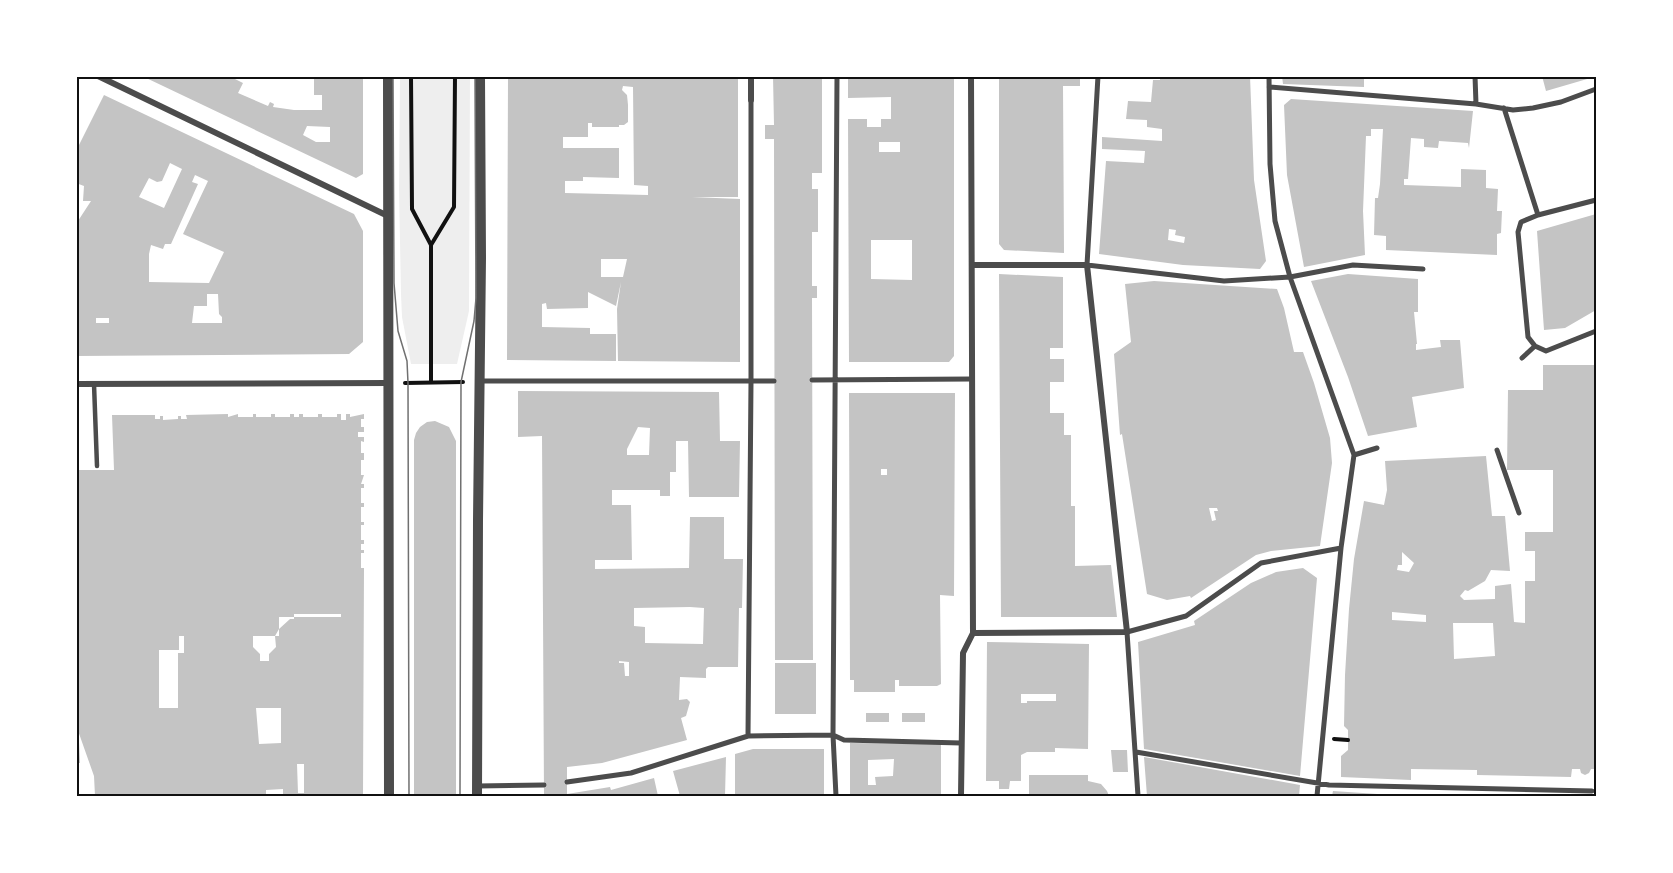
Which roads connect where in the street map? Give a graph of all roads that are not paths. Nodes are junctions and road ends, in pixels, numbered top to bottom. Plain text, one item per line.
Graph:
1 (98, 76) edge
2 (388, 76) edge
3 (480, 76) edge
4 (751, 76) edge
5 (837, 76) edge
6 (971, 76) edge
7 (1098, 76) edge
8 (1269, 76) edge
9 (1475, 76) edge
10 (1269, 87) junction
11 (1596, 89) edge
12 (751, 100) joint
13 (1476, 104) junction
14 (1504, 108) junction
15 (1596, 200) edge
16 (1538, 215) junction
17 (388, 216) junction
18 (972, 265) junction
19 (1087, 265) junction
20 (1423, 269) dead end
21 (1290, 277) junction
22 (1596, 331) edge
23 (1535, 346) junction
24 (1522, 358) dead end
25 (972, 379) junction
26 (812, 380) dead end
27 (836, 380) junction
28 (480, 381) junction
29 (774, 381) dead end
30 (751, 382) junction
31 (389, 383) junction
32 (76, 384) edge
33 (94, 384) junction
34 (1377, 448) dead end
35 (1497, 450) dead end
36 (1354, 455) junction
37 (97, 466) dead end
38 (1519, 513) dead end
39 (1341, 548) junction
40 (1127, 632) junction
41 (973, 633) junction
42 (833, 735) junction
43 (748, 736) junction
44 (961, 743) junction
45 (1136, 752) junction
46 (567, 782) dead end
47 (1317, 782) junction
48 (544, 785) dead end
49 (477, 791) edge
50 (1592, 791) dead end
51 (389, 796) edge
52 (836, 796) edge
53 (961, 796) edge
54 (1138, 796) edge
55 (1317, 796) edge

1 - 17 street
2 - 17 street
3 - 28 street
4 - 12 street
5 - 27 street
6 - 18 street
7 - 19 street
8 - 10 street
9 - 13 street
10 - 13 street
10 - 21 street
11 - 14 street
12 - 30 street
13 - 14 street
14 - 16 street
15 - 16 street
16 - 23 street
17 - 31 street
18 - 19 street
18 - 25 street
19 - 21 street
19 - 40 street
20 - 21 street
21 - 36 street
22 - 23 street
23 - 24 street
25 - 27 street
25 - 41 street
26 - 27 street
27 - 42 street
28 - 30 street
28 - 49 street
29 - 30 street
30 - 43 street
31 - 33 street
31 - 51 street
32 - 33 street
33 - 37 lane
34 - 36 street
35 - 38 street
36 - 39 street
39 - 40 street
39 - 47 street
40 - 41 street
40 - 45 street
41 - 44 street
42 - 43 street
42 - 44 street
42 - 52 street
43 - 46 street
44 - 53 street
45 - 47 street
45 - 54 street
47 - 50 street
47 - 55 street
48 - 49 street

